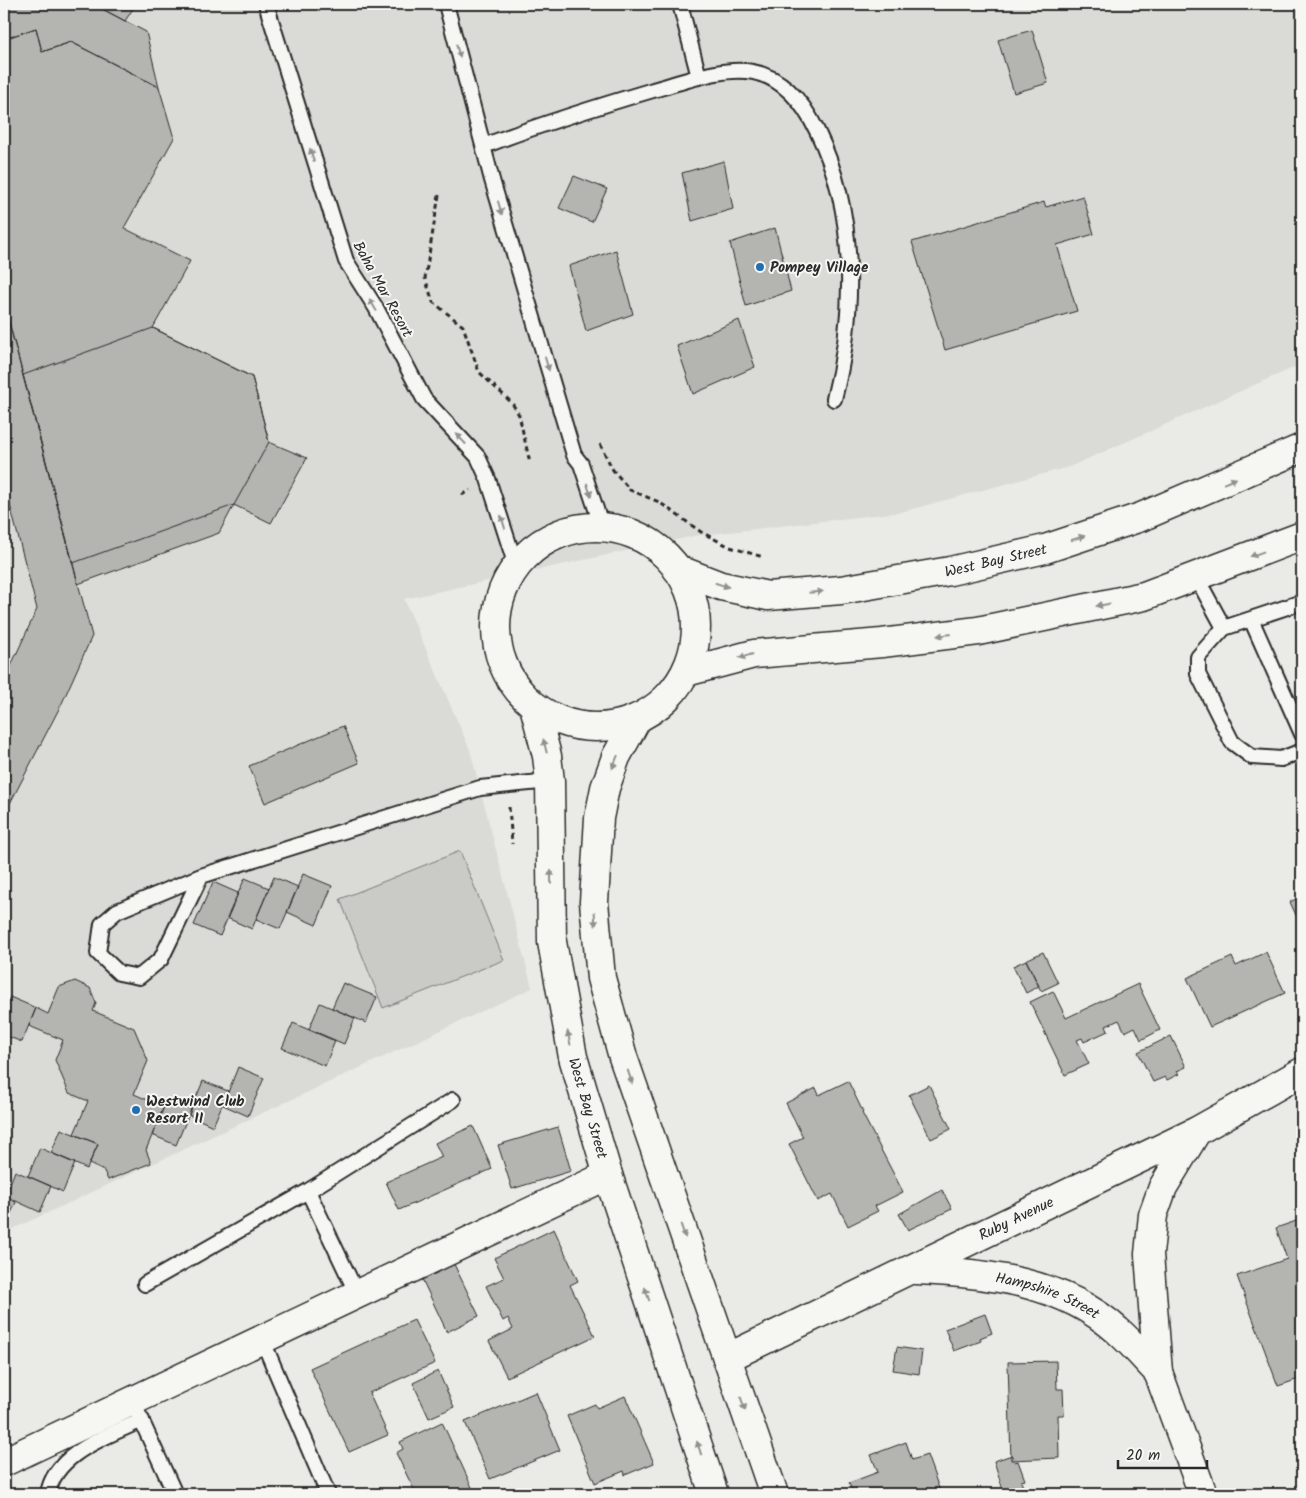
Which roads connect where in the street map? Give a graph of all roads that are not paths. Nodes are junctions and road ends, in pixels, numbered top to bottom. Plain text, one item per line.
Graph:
1 (266, 4) edge
2 (446, 4) edge
3 (680, 4) edge
4 (699, 77) junction
5 (484, 146) junction
6 (834, 399) dead end
7 (1302, 448) edge
8 (602, 527) junction
9 (1302, 536) edge
10 (516, 566) junction
11 (678, 569) junction
12 (1183, 581) junction
13 (1302, 602) edge
14 (1251, 619) junction
15 (1224, 628) junction
16 (686, 672) junction
17 (534, 706) junction
18 (637, 718) junction
19 (1302, 734) edge
20 (1302, 751) edge
21 (550, 781) junction
22 (201, 876) junction
23 (1298, 1076) edge
24 (453, 1100) dead end
25 (1197, 1132) junction
26 (608, 1176) junction
27 (308, 1191) junction
28 (912, 1270) junction
29 (146, 1284) dead end
30 (357, 1294) junction
31 (262, 1339) junction
32 (727, 1358) junction
33 (1158, 1372) junction
34 (137, 1410) junction
35 (4, 1462) edge
36 (48, 1494) edge
37 (175, 1494) edge
38 (328, 1494) edge
39 (714, 1494) edge
40 (774, 1494) edge
41 (1202, 1494) edge

10 -> 1 lane, Baha Mar Resort
2 -> 5 lane
3 - 4 lane
4 - 5 lane
4 - 6 lane
5 -> 8 lane
11 -> 7 main road, West Bay Street
8 - 10 main road
8 - 11 main road
9 -> 12 main road
10 - 17 main road
11 - 16 main road
12 - 15 lane
12 -> 16 main road
13 - 14 lane
14 - 15 lane
14 - 19 lane
15 - 20 lane
16 - 18 main road
17 - 18 main road
21 -> 17 main road, West Bay Street
18 -> 32 main road
21 - 22 lane
26 -> 21 main road, West Bay Street
22 - 22 lane
23 - 25 main road, Ruby Avenue
24 - 27 lane
25 - 28 main road, Ruby Avenue
25 - 33 main road, Hampshire Street
26 - 30 main road
39 -> 26 main road, West Bay Street
27 - 29 lane
27 - 30 lane
28 - 32 main road, Ruby Avenue
28 - 33 main road, Hampshire Street
30 - 31 main road
31 - 34 main road
31 - 38 lane
32 -> 40 main road
33 - 41 main road, Hampshire Street
34 - 35 main road
34 - 36 lane
34 - 37 lane

